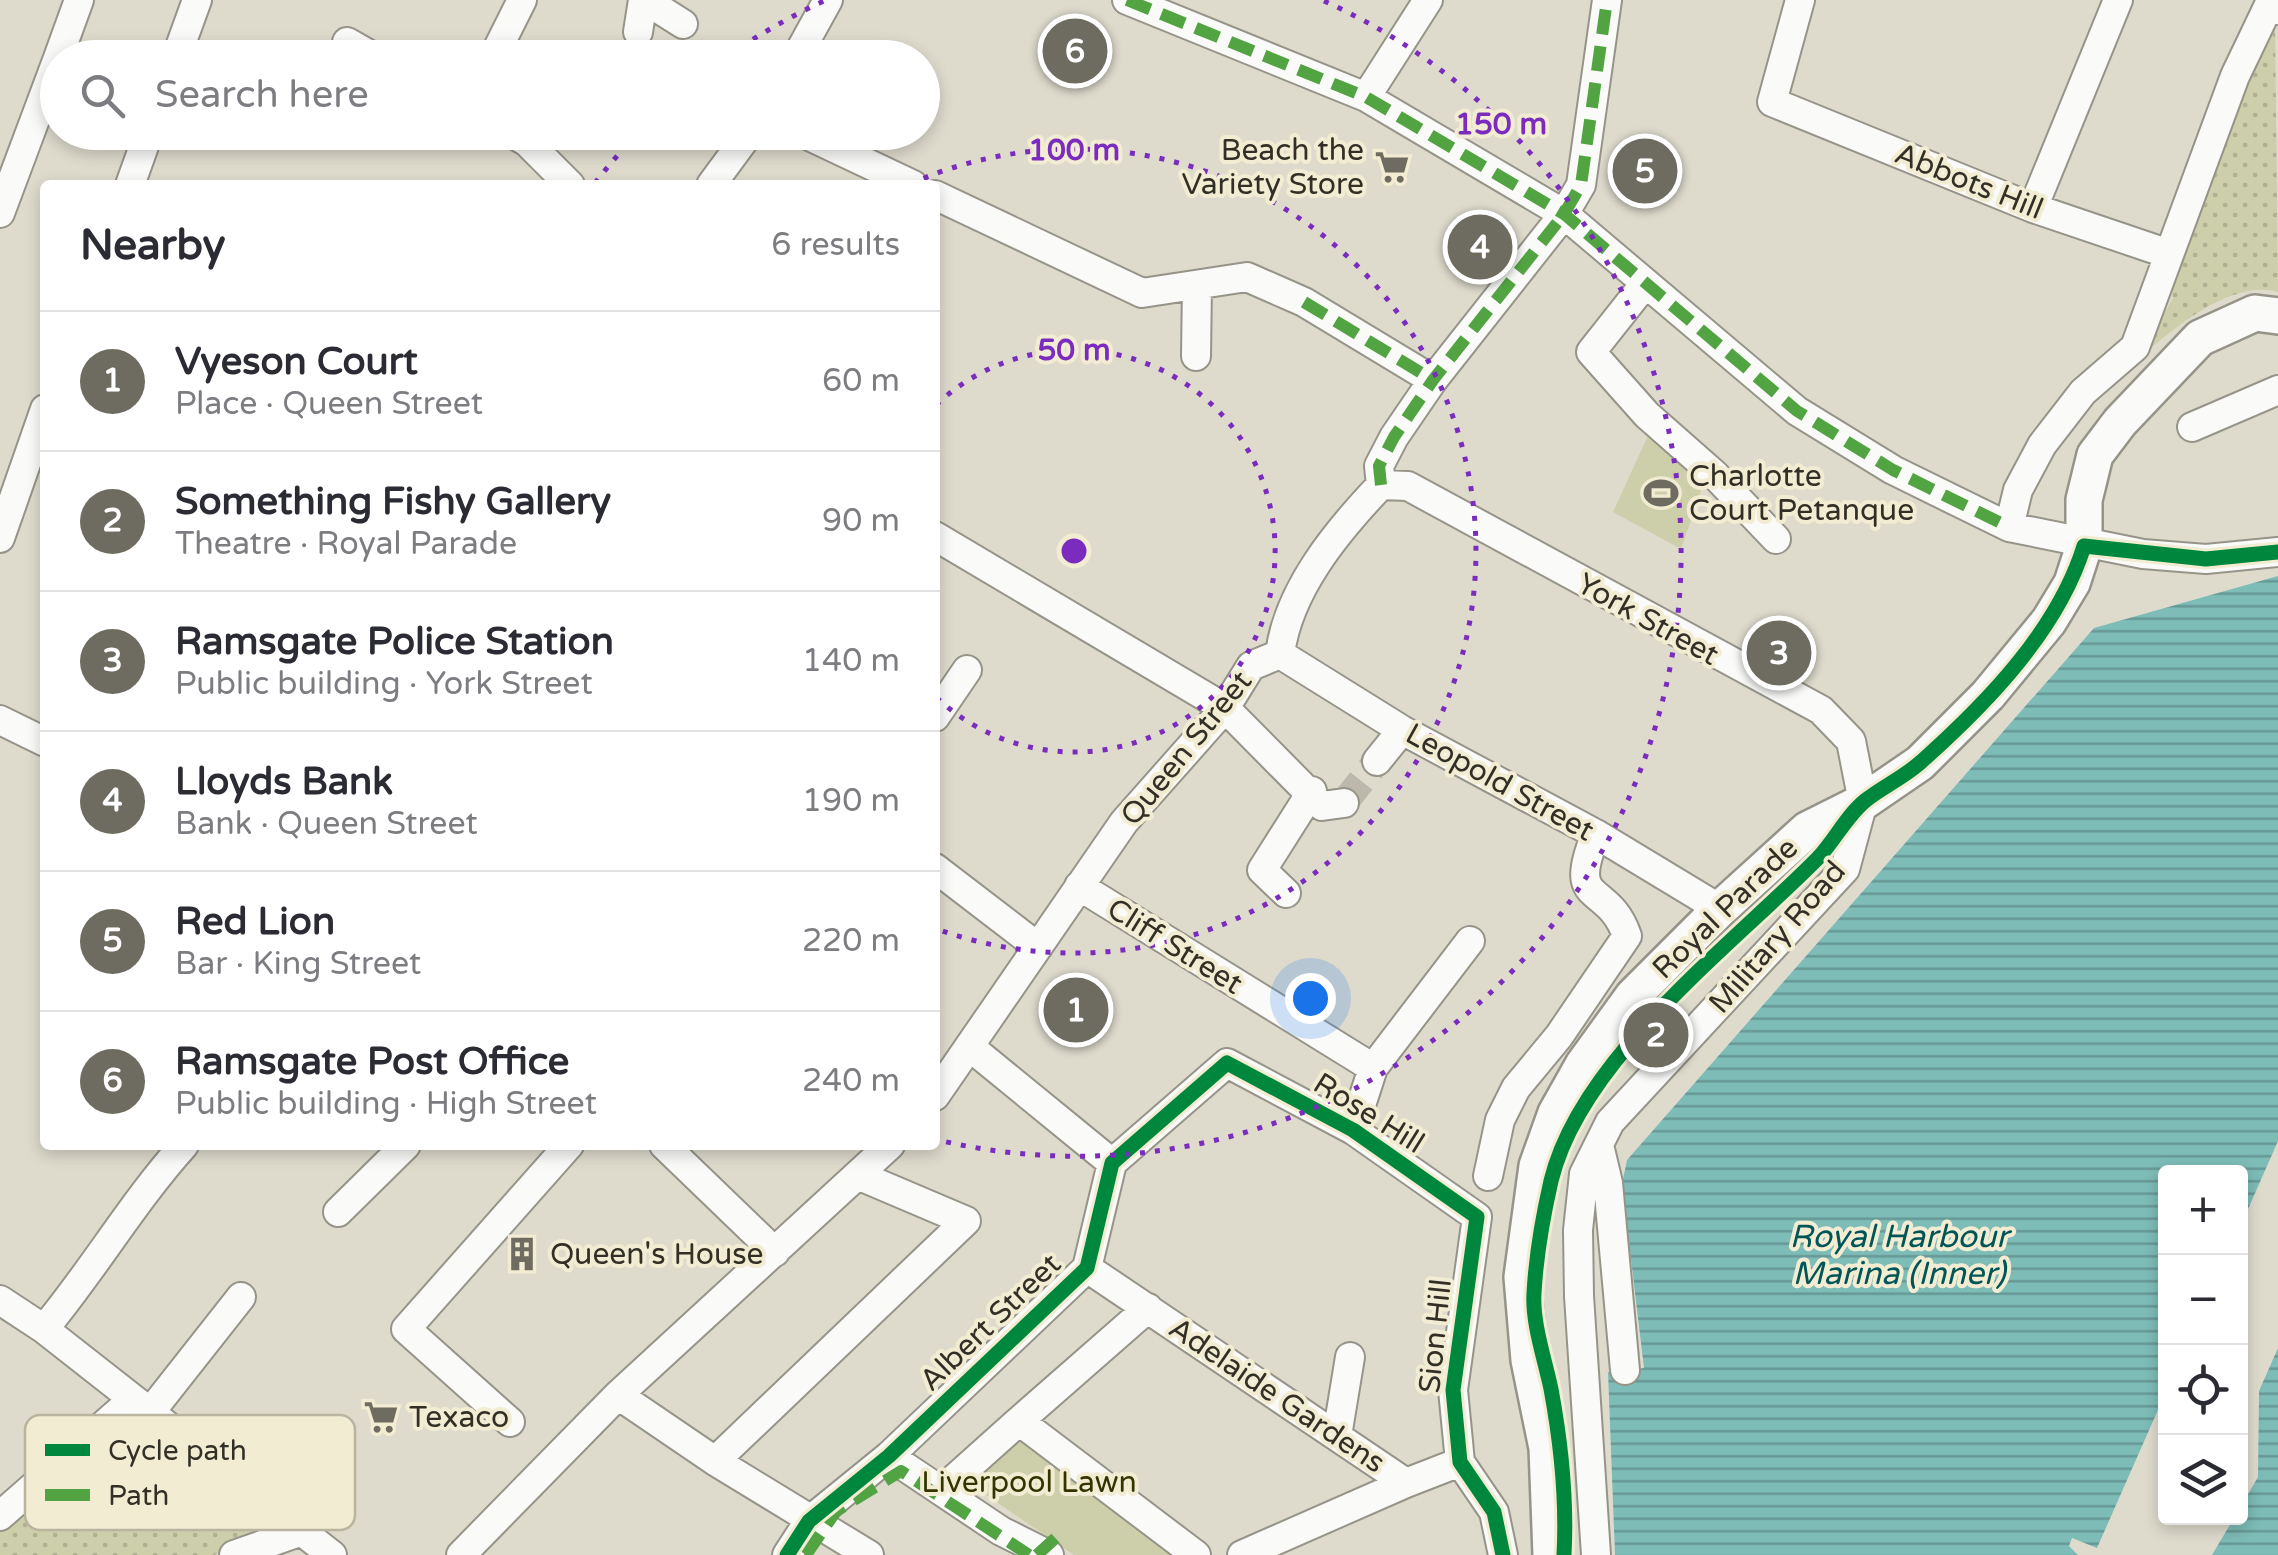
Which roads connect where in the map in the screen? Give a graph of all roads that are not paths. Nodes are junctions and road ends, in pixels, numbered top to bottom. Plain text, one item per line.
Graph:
1 (79, 0) edge
2 (197, 0) edge
3 (522, 0) edge
4 (644, 0) edge
5 (828, 0) edge
6 (1126, 0) edge
7 (1428, 0) edge
8 (1607, 0) edge
9 (1800, 0) edge
10 (2118, 0) edge
11 (2278, 10) edge
12 (683, 24) dead end
13 (638, 32) dead end
14 (65, 40) edge
15 (183, 40) edge
16 (502, 40) edge
17 (806, 40) edge
18 (1366, 96) junction
19 (40, 106) edge
20 (143, 150) edge
21 (533, 150) edge
22 (737, 150) edge
23 (839, 150) edge
24 (132, 180) edge
25 (564, 180) edge
26 (715, 180) edge
27 (902, 180) edge
28 (940, 198) edge
29 (2033, 208) junction
30 (0, 213) edge
31 (1564, 214) junction
32 (2169, 254) junction
33 (1197, 285) junction
34 (1644, 285) junction
35 (2278, 316) edge
36 (1196, 356) dead end
37 (1433, 380) junction
38 (2278, 390) edge
39 (40, 424) edge
40 (2192, 427) dead end
41 (1381, 485) junction
42 (2008, 528) junction
43 (0, 538) edge
44 (940, 539) edge
45 (1776, 539) dead end
46 (2084, 546) junction
47 (2278, 552) edge
48 (1280, 654) junction
49 (967, 670) dead end
50 (1225, 708) junction
51 (940, 710) edge
52 (0, 720) edge
53 (1402, 730) junction
54 (40, 740) edge
55 (1377, 761) tunnel mouth
56 (1312, 791) junction
57 (1863, 802) junction
58 (1344, 803) dead end
59 (1596, 834) junction
60 (940, 872) edge
61 (1080, 886) junction
62 (1286, 893) dead end
63 (1720, 910) junction
64 (1470, 940) dead end
65 (1038, 947) junction
66 (970, 1046) junction
67 (1373, 1068) junction
68 (940, 1089) edge
69 (1353, 1130) junction
70 (1599, 1145) junction
71 (180, 1150) edge
72 (401, 1150) edge
73 (565, 1150) edge
74 (669, 1150) edge
75 (885, 1150) edge
76 (1112, 1163) junction
77 (860, 1176) junction
78 (1488, 1176) dead end
79 (338, 1212) dead end
80 (1477, 1217) joint
81 (775, 1252) junction
82 (1086, 1268) junction
83 (241, 1297) dead end
84 (0, 1300) edge
85 (1148, 1308) junction
86 (44, 1329) junction
87 (1350, 1357) dead end
88 (1625, 1370) dead end
89 (618, 1396) junction
90 (139, 1408) junction
91 (130, 1415) edge
92 (148, 1415) edge
93 (1019, 1421) junction
94 (510, 1422) dead end
95 (1337, 1436) junction
96 (889, 1456) junction
97 (715, 1462) junction
98 (1460, 1462) junction
99 (1406, 1483) junction
100 (942, 1490) junction
101 (25, 1497) edge
102 (0, 1516) edge
103 (809, 1521) junction
104 (302, 1530) joint
105 (234, 1555) edge
106 (332, 1555) edge
107 (461, 1555) edge
108 (787, 1555) edge
109 (869, 1555) edge
110 (1049, 1555) edge
111 (1196, 1555) edge
112 (1242, 1555) edge
113 (1503, 1555) edge
114 (1551, 1555) edge
115 (1596, 1555) edge

1 - 14 street
2 - 15 street
3 - 16 street
4 - 12 street
4 - 13 street
5 - 17 street
6 - 18 street
7 - 18 street
8 - 31 street, Queen Street
9 - 29 street, Abbots Hill
10 - 29 street
11 - 32 street
18 - 31 street
19 - 30 street
20 - 24 street
21 - 25 street
22 - 26 street
23 - 27 street
28 - 33 street
29 - 32 street, Abbots Hill
31 - 34 street
31 - 37 street, Queen Street
32 - 42 street
33 - 36 street
33 - 37 street
34 - 42 street
34 - 45 street
35 - 46 main road
37 - 41 street, Queen Street
38 - 40 street
39 - 43 street
41 - 48 street, Queen Street
41 - 57 street, York Street
42 - 46 street
44 - 50 street
46 - 47 street
46 - 57 main road
48 - 50 street, Queen Street
48 - 53 street, Leopold Street
49 - 51 street
50 - 56 street
50 - 61 street, Queen Street
52 - 54 street
53 - 55 street
53 - 59 street, Leopold Street
56 - 58 street
56 - 62 street
57 - 63 main road, Royal Parade
57 - 70 street, Military Road
59 - 63 street, Leopold Street
59 - 78 street
60 - 65 street
61 - 65 street, Queen Street
61 - 67 street, Cliff Street
63 - 114 main road, Royal Parade
64 - 67 street
65 - 66 street, Queen Street
66 - 68 street, Queen Street
66 - 76 street
67 - 69 street
69 - 76 street, Rose Hill
69 - 80 street, Rose Hill
70 - 88 street
70 - 115 street, Military Road
71 - 86 street
72 - 79 street
73 - 94 street
74 - 81 street
75 - 77 street
76 - 82 street, Albert Street
77 - 81 street
77 - 97 street
80 - 98 street, Sion Hill
81 - 89 street
82 - 85 street, Adelaide Gardens
82 - 96 street, Albert Street
83 - 90 street
84 - 86 street
85 - 93 street, Adelaide Gardens
85 - 95 street, Adelaide Gardens
86 - 90 street
87 - 95 street
89 - 97 street
89 - 107 street
90 - 91 street
90 - 92 street
93 - 100 street
93 - 111 street
95 - 99 street, Adelaide Gardens
96 - 100 street
96 - 103 street, Albert Street
97 - 103 street
98 - 99 street, Adelaide Gardens
98 - 113 street
99 - 112 street
100 - 110 street
101 - 102 street
103 - 108 street, Albert Street
103 - 109 street
104 - 105 street
104 - 106 street

